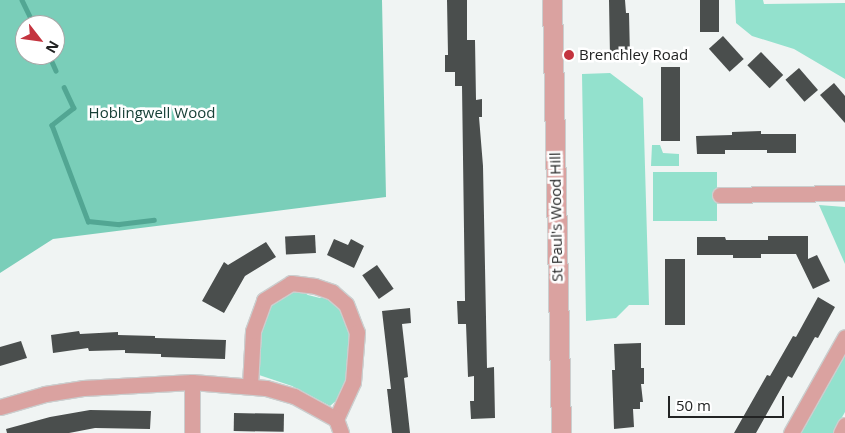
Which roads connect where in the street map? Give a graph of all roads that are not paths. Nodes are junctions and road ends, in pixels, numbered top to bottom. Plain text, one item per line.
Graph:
1 (552, 0) edge
2 (845, 193) edge
3 (720, 195) dead end
4 (845, 338) edge
5 (192, 382) junction
6 (250, 385) junction
7 (0, 407) edge
8 (845, 425) edge
9 (338, 426) edge
10 (192, 433) edge
11 (561, 433) edge
12 (791, 433) edge
13 (841, 433) edge

1 - 11 street, St Paul's Wood Hill
2 - 3 street
4 - 12 street
5 - 6 street
5 - 7 street
5 - 10 street
6 - 9 street
6 - 9 street
8 - 13 street

